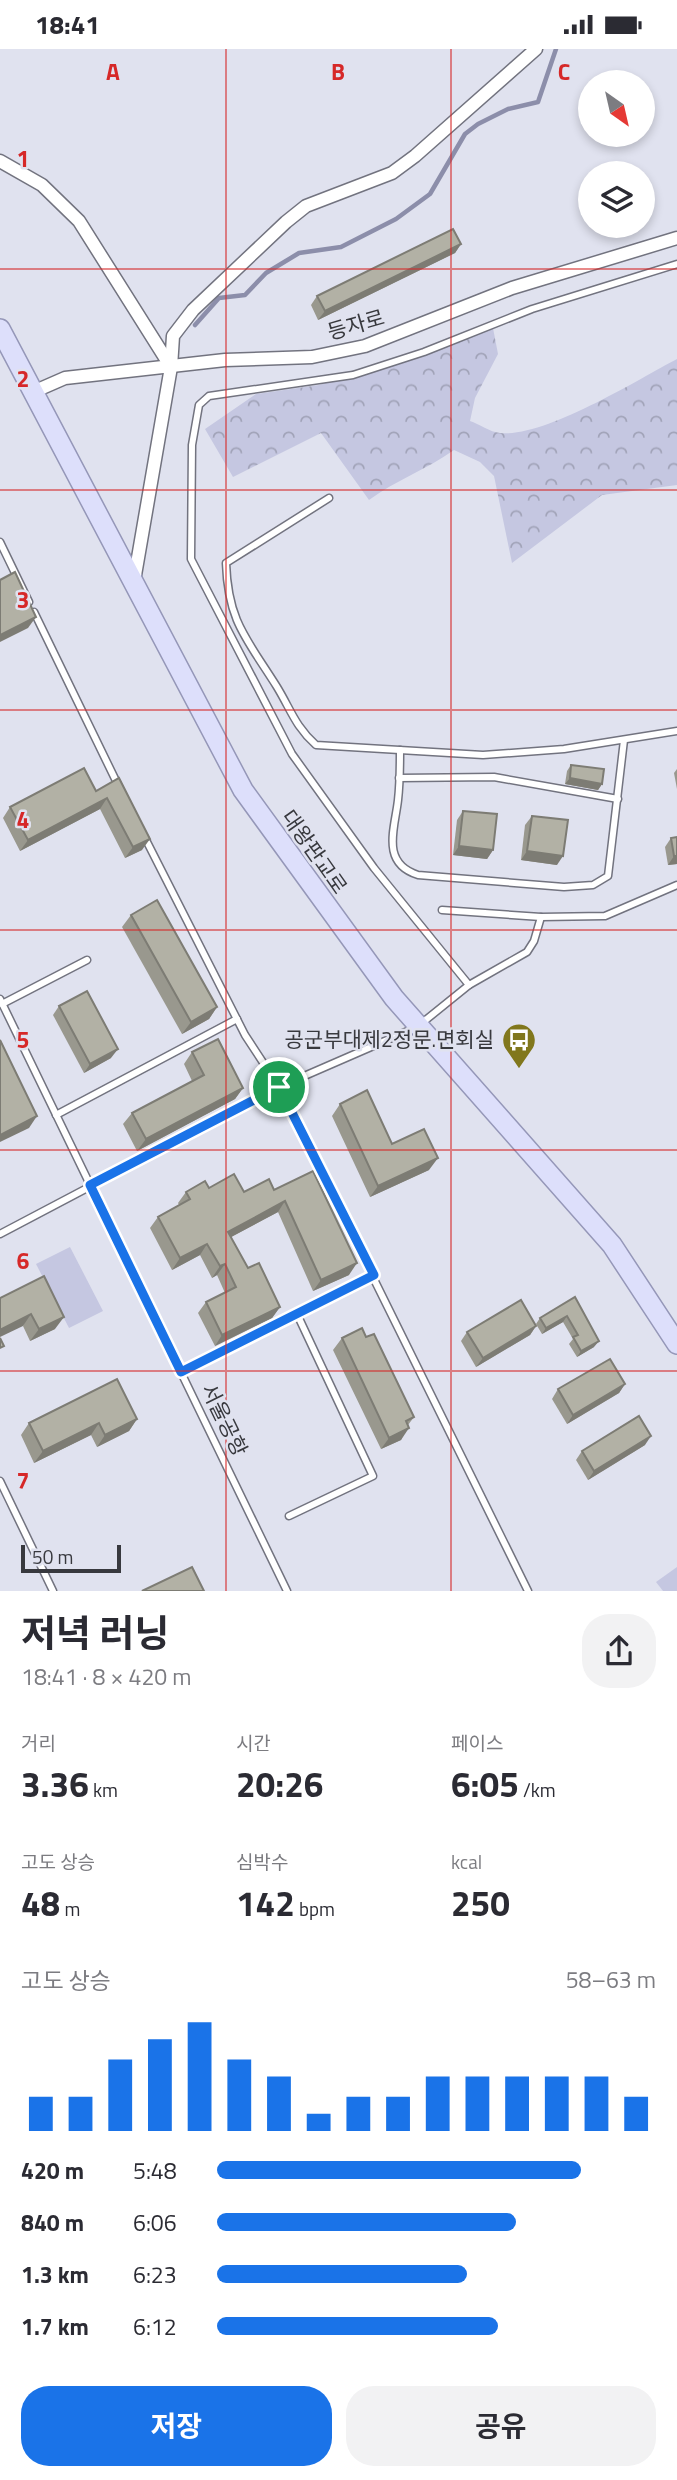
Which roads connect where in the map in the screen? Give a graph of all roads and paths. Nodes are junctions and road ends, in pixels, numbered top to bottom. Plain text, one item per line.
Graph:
1 (536, 49) edge
2 (0, 161) edge
3 (677, 238) edge
4 (677, 264) edge
5 (0, 329) edge
6 (172, 367) junction
7 (33, 391) junction
8 (329, 498) dead end
9 (0, 542) edge
10 (133, 585) junction
11 (677, 731) edge
12 (624, 740) junction
13 (400, 750) junction
14 (399, 778) junction
15 (121, 790) edge
16 (618, 799) junction
17 (139, 826) edge
18 (677, 885) edge
19 (442, 910) dead end
20 (541, 917) junction
21 (87, 960) dead end
22 (469, 985) junction
23 (1, 1002) edge
24 (237, 1019) junction
25 (417, 1027) junction
26 (279, 1087) junction
27 (56, 1115) junction
28 (90, 1185) junction
29 (0, 1234) edge
30 (374, 1275) junction
31 (297, 1314) junction
32 (677, 1344) edge
33 (181, 1372) junction
34 (0, 1481) edge
35 (289, 1516) dead end
36 (53, 1591) edge
37 (287, 1591) edge
38 (528, 1591) edge

1 - 6 street
2 - 6 street
3 - 6 street, 등자로
4 - 22 lane
5 - 7 main road, 대왕판교로
6 - 7 street, 등자로
6 - 10 street
7 - 10 main road, 대왕판교로
8 - 13 lane
9 - 15 lane
10 - 25 main road, 대왕판교로
11 - 12 lane
12 - 13 lane
12 - 16 lane
13 - 14 lane
14 - 16 lane
14 - 16 lane
17 - 24 lane
18 - 20 lane
19 - 20 lane
20 - 22 lane
21 - 23 lane
22 - 25 lane
23 - 27 lane, 서울공항
24 - 26 lane
24 - 27 lane
25 - 26 lane
25 - 32 main road, 대왕판교로
26 - 28 lane
26 - 30 lane
27 - 28 lane, 서울공항
28 - 29 lane
28 - 33 lane, 서울공항
30 - 31 lane
30 - 38 lane
31 - 33 lane
31 - 35 lane
33 - 37 lane, 서울공항
34 - 36 lane

